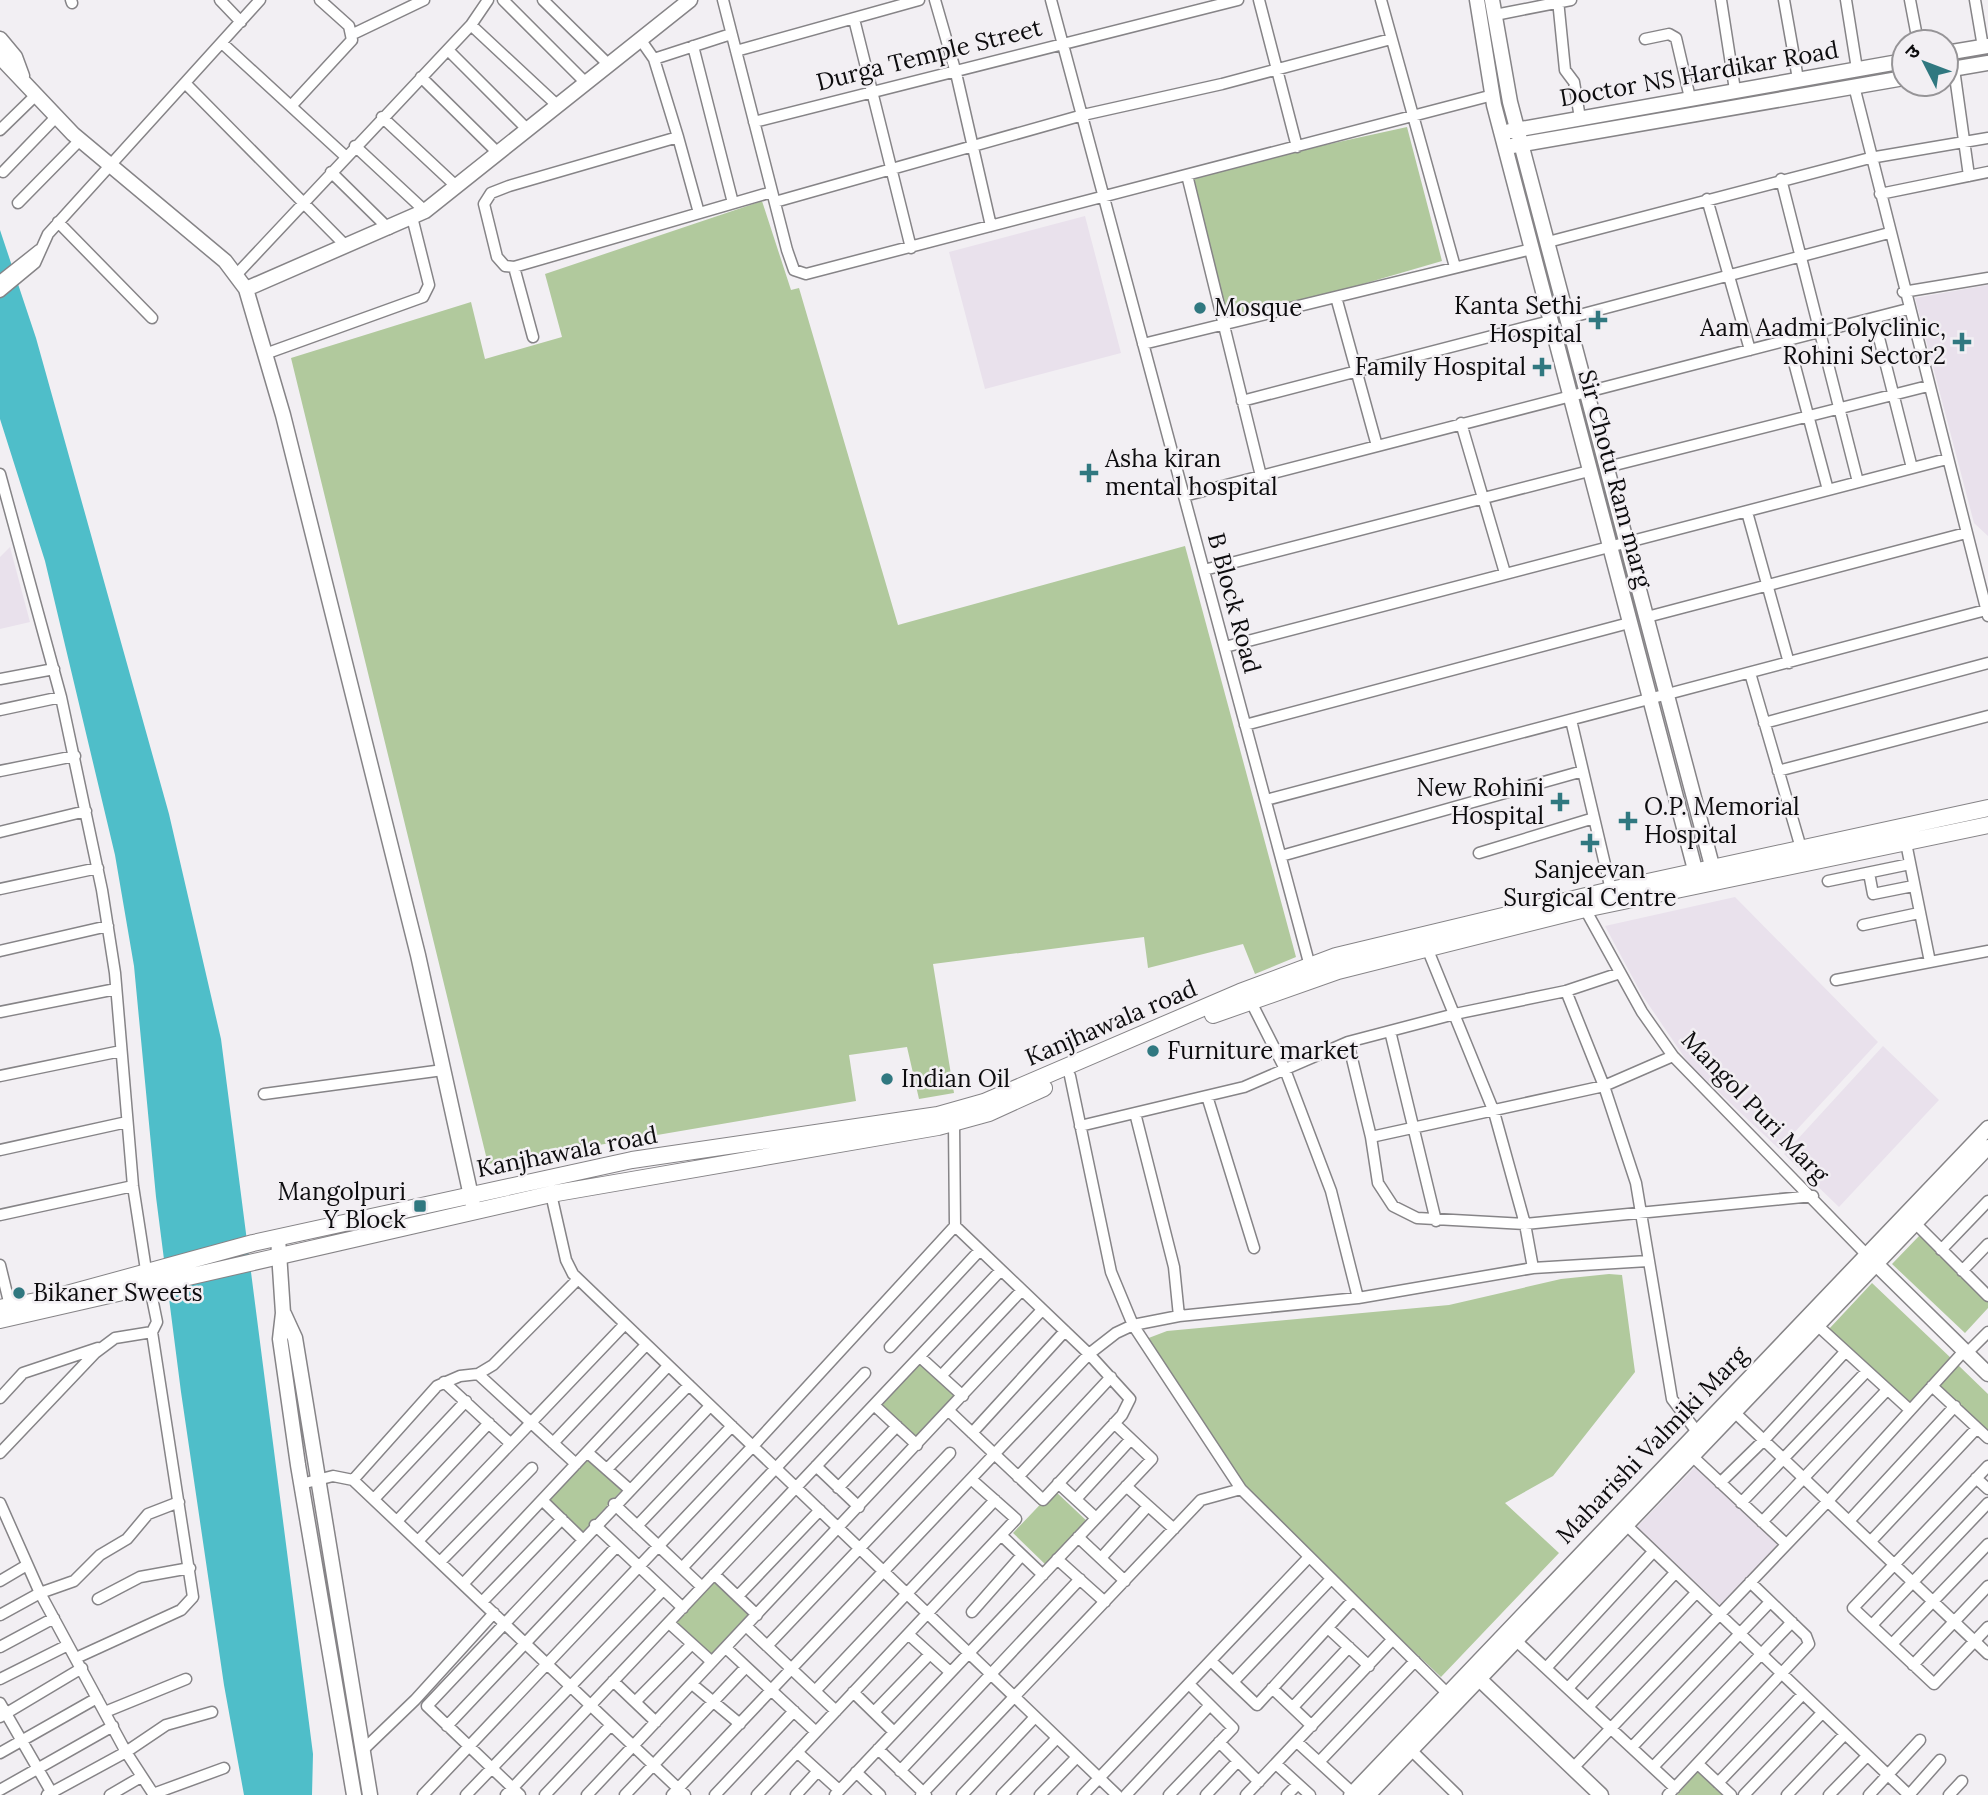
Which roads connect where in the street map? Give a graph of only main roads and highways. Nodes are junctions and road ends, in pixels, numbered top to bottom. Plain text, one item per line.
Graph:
1 (1988, 808) edge
2 (1988, 825) edge
3 (1905, 834) junction
4 (1715, 875) junction
5 (1698, 878) junction
6 (1425, 942) junction
7 (1312, 972) junction
8 (865, 1132) junction
9 (5, 1313) edge

1 - 3 main road, Kanjhawala road
2 - 3 main road, Kanjhawala road
3 - 4 main road, Kanjhawala road
3 - 4 main road, Kanjhawala road
4 - 5 main road, Kanjhawala road
5 - 6 main road, Kanjhawala road
5 - 6 main road, Kanjhawala road
6 - 7 main road, Kanjhawala road
7 - 8 main road, Kanjhawala road
7 - 8 main road, Kanjhawala road
8 - 9 main road, Kanjhawala road
8 - 9 main road, Kanjhawala road

